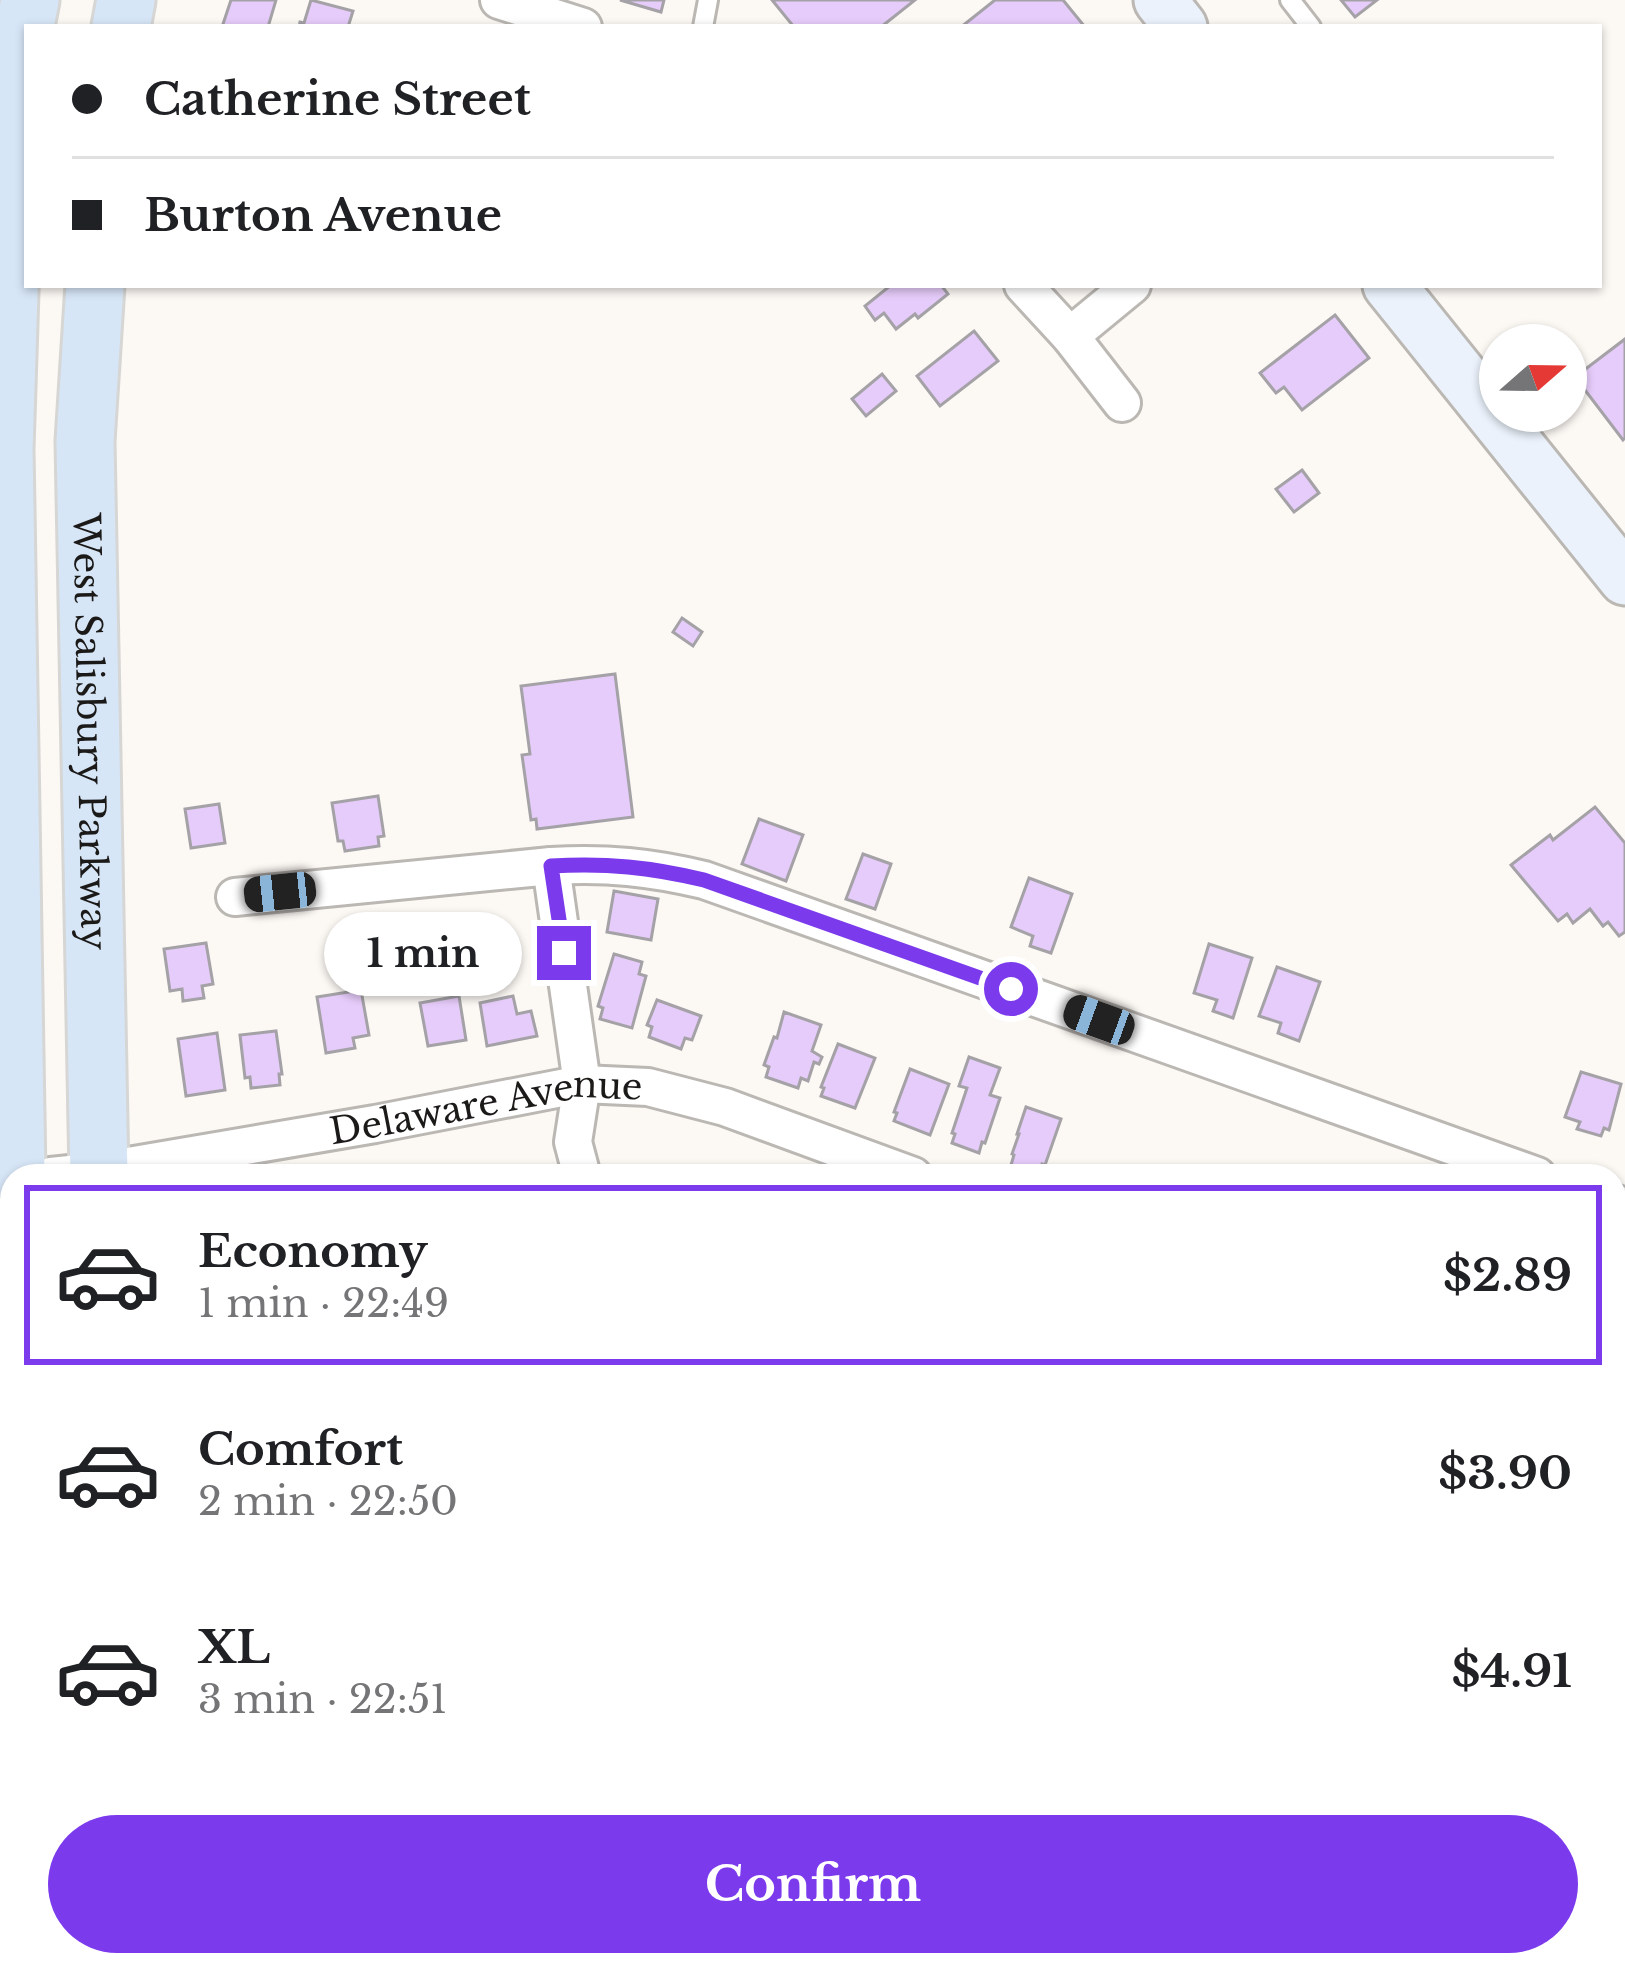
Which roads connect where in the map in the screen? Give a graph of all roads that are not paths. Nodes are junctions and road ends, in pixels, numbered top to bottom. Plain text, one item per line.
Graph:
1 (499, 0) edge
2 (1160, 0) edge
3 (1290, 0) edge
4 (574, 24) edge
5 (1179, 24) edge
6 (1309, 24) edge
7 (24, 31) edge
8 (95, 288) edge
9 (1026, 288) edge
10 (1128, 288) edge
11 (1391, 288) edge
12 (1070, 336) junction
13 (1122, 403) dead end
14 (1625, 579) edge
15 (551, 866) junction
16 (235, 897) dead end
17 (582, 1084) junction
18 (14, 1164) edge
19 (83, 1164) edge
20 (142, 1164) edge
21 (579, 1164) edge
22 (880, 1164) edge
23 (1503, 1164) edge

1 - 4 street
2 - 5 street
3 - 6 lane
7 - 18 main road
8 - 19 main road, West Salisbury Parkway
9 - 12 street
10 - 12 street
11 - 14 street
12 - 13 street
15 - 16 street
15 - 17 street
15 - 23 street
17 - 20 street, Delaware Avenue
17 - 21 street
17 - 22 street, Delaware Avenue

